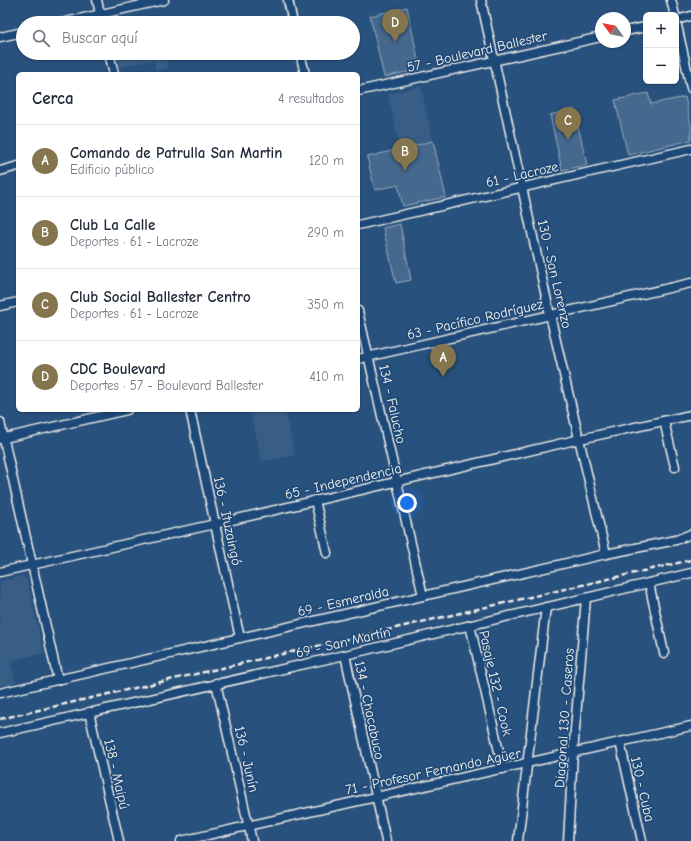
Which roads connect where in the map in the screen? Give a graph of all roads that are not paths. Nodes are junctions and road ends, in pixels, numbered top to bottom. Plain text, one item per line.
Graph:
1 (97, 0) edge
2 (164, 0) edge
3 (288, 0) edge
4 (481, 0) edge
5 (671, 0) edge
6 (674, 12) edge
7 (100, 14) junction
8 (91, 16) edge
9 (291, 16) edge
10 (691, 16) edge
11 (679, 19) edge
12 (643, 28) edge
13 (631, 30) edge
14 (16, 34) edge
15 (679, 34) edge
16 (0, 37) edge
17 (595, 38) edge
18 (111, 60) edge
19 (302, 60) edge
20 (494, 61) junction
21 (114, 72) edge
22 (305, 72) edge
23 (691, 88) edge
24 (360, 91) edge
25 (691, 149) edge
26 (16, 167) edge
27 (0, 171) edge
28 (522, 188) junction
29 (360, 224) edge
30 (691, 283) edge
31 (16, 302) edge
32 (0, 306) edge
33 (550, 315) junction
34 (360, 320) edge
35 (368, 356) junction
36 (360, 358) edge
37 (118, 412) edge
38 (190, 412) edge
39 (691, 415) edge
40 (664, 421) junction
41 (0, 422) edge
42 (2, 439) edge
43 (580, 439) junction
44 (675, 467) dead end
45 (398, 481) junction
46 (315, 500) junction
47 (215, 524) junction
48 (691, 534) edge
49 (691, 537) edge
50 (676, 540) junction
51 (327, 553) dead end
52 (606, 554) junction
53 (32, 564) junction
54 (0, 572) edge
55 (691, 573) edge
56 (649, 583) junction
57 (423, 596) junction
58 (586, 598) junction
59 (546, 607) junction
60 (470, 625) junction
61 (240, 638) junction
62 (664, 653) dead end
63 (345, 655) junction
64 (58, 680) junction
65 (216, 683) junction
66 (0, 693) edge
67 (89, 712) junction
68 (691, 726) edge
69 (0, 733) edge
70 (620, 742) junction
71 (573, 753) junction
72 (528, 763) junction
73 (503, 769) junction
74 (375, 798) junction
75 (248, 825) junction
76 (119, 841) edge
77 (181, 841) edge
78 (252, 841) edge
79 (386, 841) edge
80 (518, 841) edge
81 (568, 841) edge
82 (642, 841) edge

1 - 7 street
2 - 7 street
3 - 9 street
4 - 20 street, 130 - San Lorenzo
5 - 6 street
7 - 8 street
10 - 11 street
12 - 13 street
14 - 16 street
15 - 23 street
17 - 20 street, 57 - Boulevard Ballester
18 - 21 street
19 - 22 street
20 - 24 street, 57 - Boulevard Ballester
20 - 28 street, 130 - San Lorenzo
25 - 28 street, 61 - Lacroze
26 - 27 street
28 - 29 street, 61 - Lacroze
28 - 33 street, 130 - San Lorenzo
30 - 33 street, 63 - Pacífico Rodríguez
31 - 32 street
33 - 35 street, 63 - Pacífico Rodríguez
33 - 43 street, 130 - San Lorenzo
34 - 35 street, 134 - Falucho
35 - 36 street, 63 - Pacífico Rodríguez
35 - 45 street, 134 - Falucho
37 - 42 street
38 - 47 street, 136 - Ituzaingó
39 - 40 street, 65 - Independencia
40 - 43 street, 65 - Independencia
40 - 44 street
41 - 42 street
42 - 53 street
43 - 45 street, 65 - Independencia
43 - 52 street, 130 - San Lorenzo
45 - 46 street, 65 - Independencia
45 - 57 street, 134 - Falucho
46 - 47 street, 65 - Independencia
46 - 51 street
47 - 53 street, 65 - Independencia
47 - 61 street, 136 - Ituzaingó
48 - 50 street, 69 - Esmeralda
49 - 50 street
50 - 52 street, 69 - Esmeralda
52 - 57 street, 69 - Esmeralda
53 - 54 street, 65 - Independencia
53 - 64 street
55 - 56 street, 69 - San Martín
56 - 58 street, 69 - San Martín
56 - 62 street
57 - 61 street, 69 - Esmeralda
58 - 59 street, 69 - San Martín
58 - 71 street, Diagonal 130 - Caseros
59 - 60 street, 69 - San Martín
59 - 72 street
60 - 63 street, 69 - San Martín
60 - 73 street, Pasaje 132 - Cook
61 - 64 street, 69 - Esmeralda
63 - 65 street, 69 - San Martín
63 - 74 street, 134 - Chacabuco
64 - 66 street, 69 - Esmeralda
65 - 67 street, 69 - San Martín
65 - 75 street, 136 - Junín
67 - 69 street, 69 - San Martín
67 - 76 street, 138 - Maipú
68 - 70 street, 71 - Profesor Fernando Agüer
70 - 71 street, 71 - Profesor Fernando Agüer
70 - 82 street, 130 - Cuba
71 - 72 street, 71 - Profesor Fernando Agüer
71 - 81 street, Diagonal 130 - Caseros
72 - 73 street, 71 - Profesor Fernando Agüer
72 - 80 street
73 - 74 street, 71 - Profesor Fernando Agüer
74 - 75 street, 71 - Profesor Fernando Agüer
74 - 79 street, 134 - Chacabuco
75 - 77 street, 71 - Profesor Fernando Agüer
75 - 78 street, 136 - Junín

